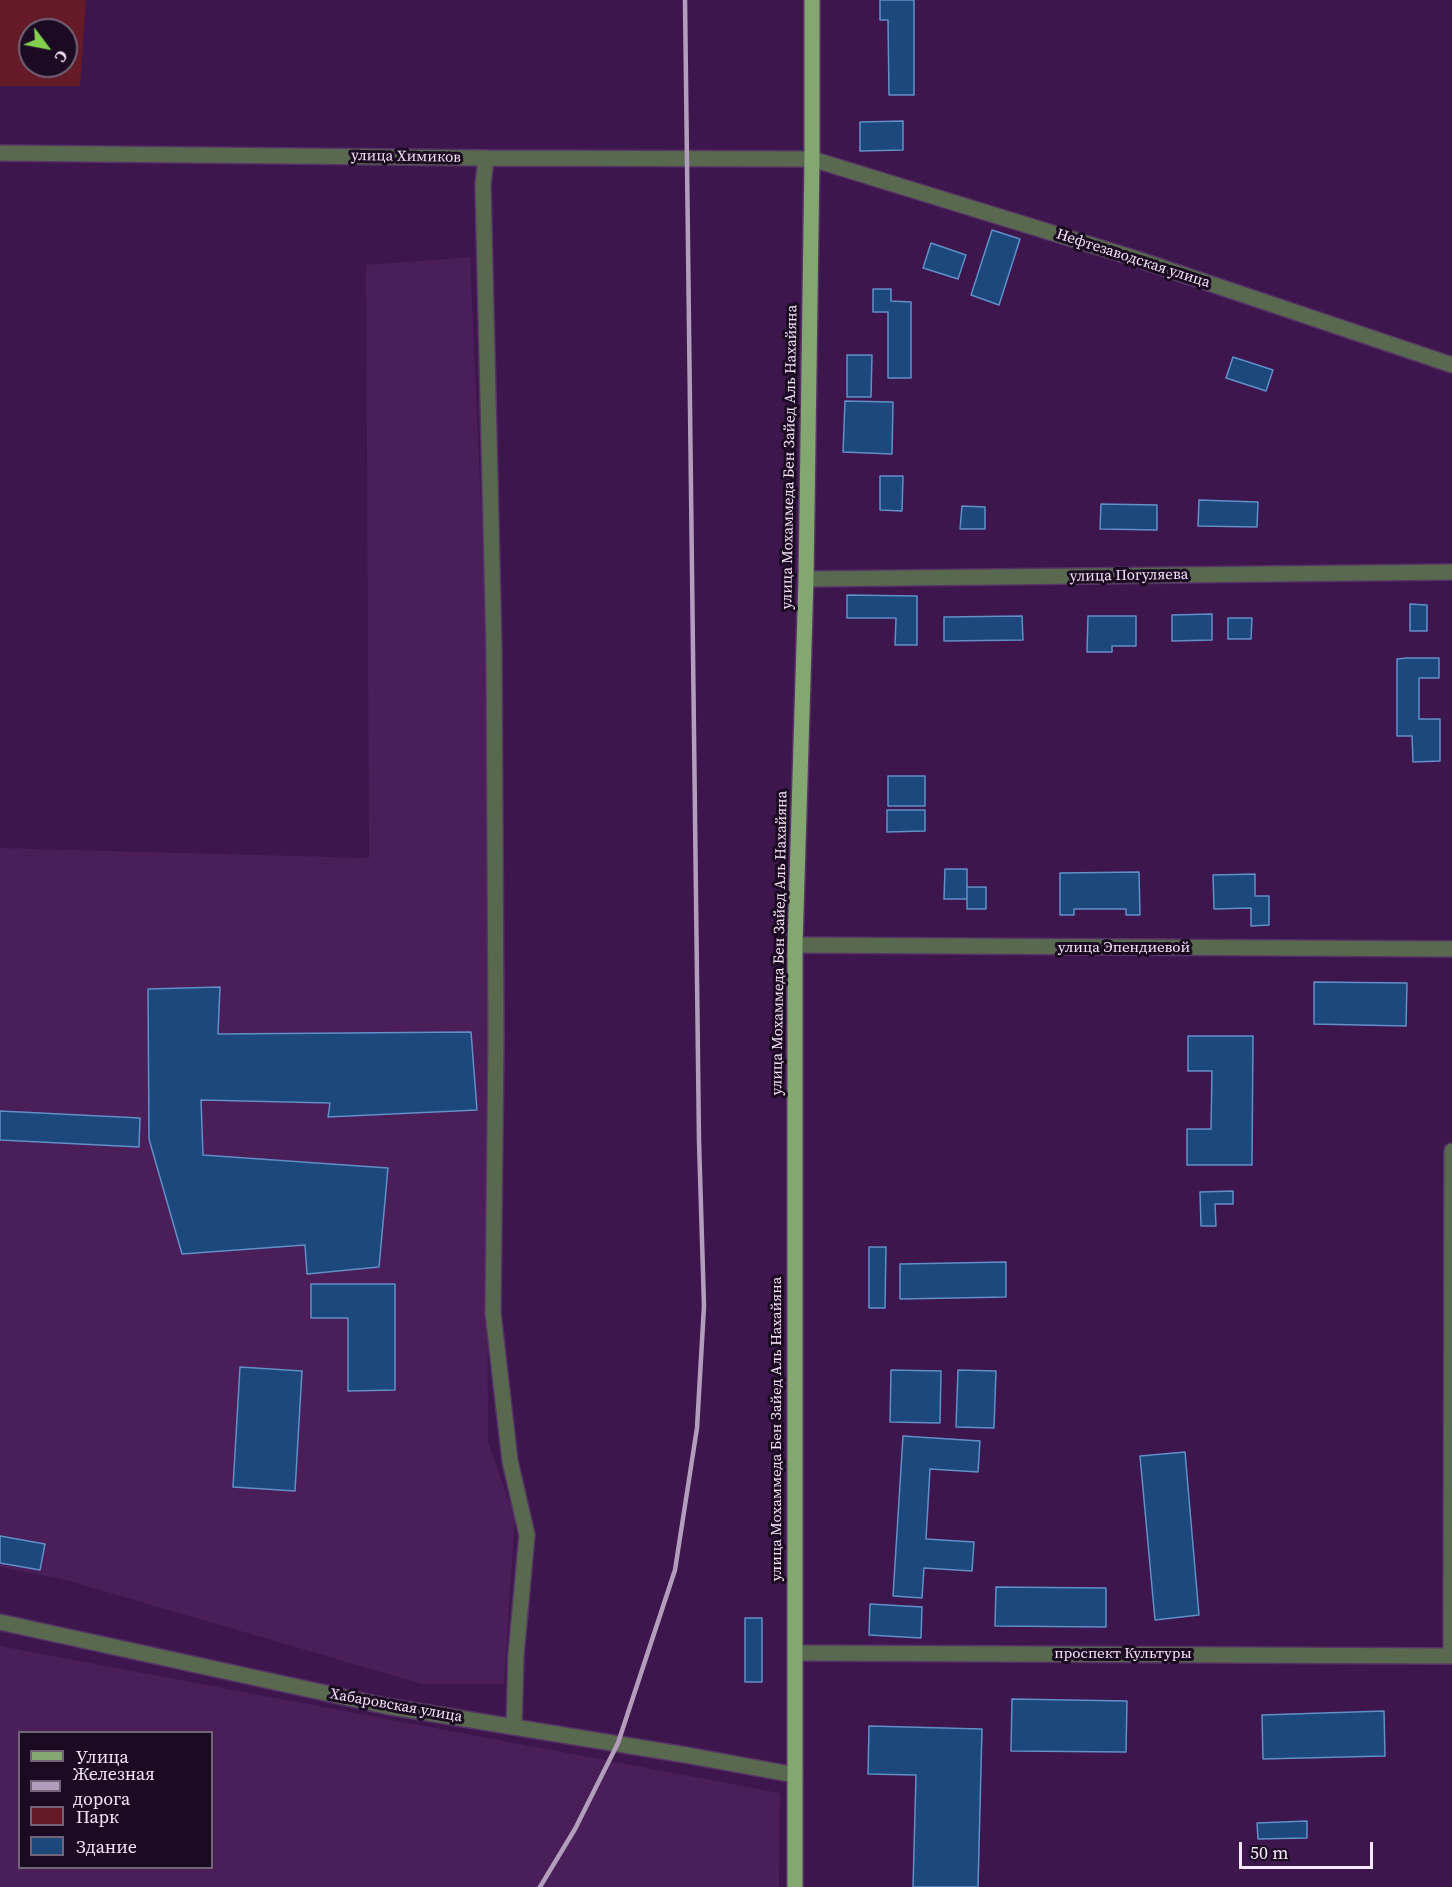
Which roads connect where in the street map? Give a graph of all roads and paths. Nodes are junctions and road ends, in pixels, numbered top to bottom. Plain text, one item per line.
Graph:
1 (812, 0) edge
2 (0, 153) edge
3 (486, 158) junction
4 (812, 159) junction
5 (1452, 365) edge
6 (1452, 572) edge
7 (806, 579) junction
8 (795, 945) junction
9 (1452, 949) edge
10 (1452, 1151) edge
11 (0, 1622) edge
12 (795, 1653) junction
13 (1452, 1656) edge
14 (513, 1726) junction
15 (795, 1775) junction
16 (795, 1887) edge

1 - 4 main road, улица Мохаммеда Бен Зайед Аль Нахайяна
2 - 3 street, улица Химиков
3 - 4 street, улица Химиков
3 - 14 street
4 - 5 street, Нефтезаводская улица
4 - 7 main road, улица Мохаммеда Бен Зайед Аль Нахайяна
6 - 7 street, улица Погуляева
7 - 8 main road, улица Мохаммеда Бен Зайед Аль Нахайяна
8 - 9 street, улица Эпендиевой
8 - 12 main road, улица Мохаммеда Бен Зайед Аль Нахайяна
10 - 13 street
11 - 14 street, Хабаровская улица
12 - 13 street, проспект Культуры
12 - 15 main road, улица Мохаммеда Бен Зайед Аль Нахайяна
14 - 15 street, Хабаровская улица
15 - 16 main road, улица Мохаммеда Бен Зайед Аль Нахайяна

